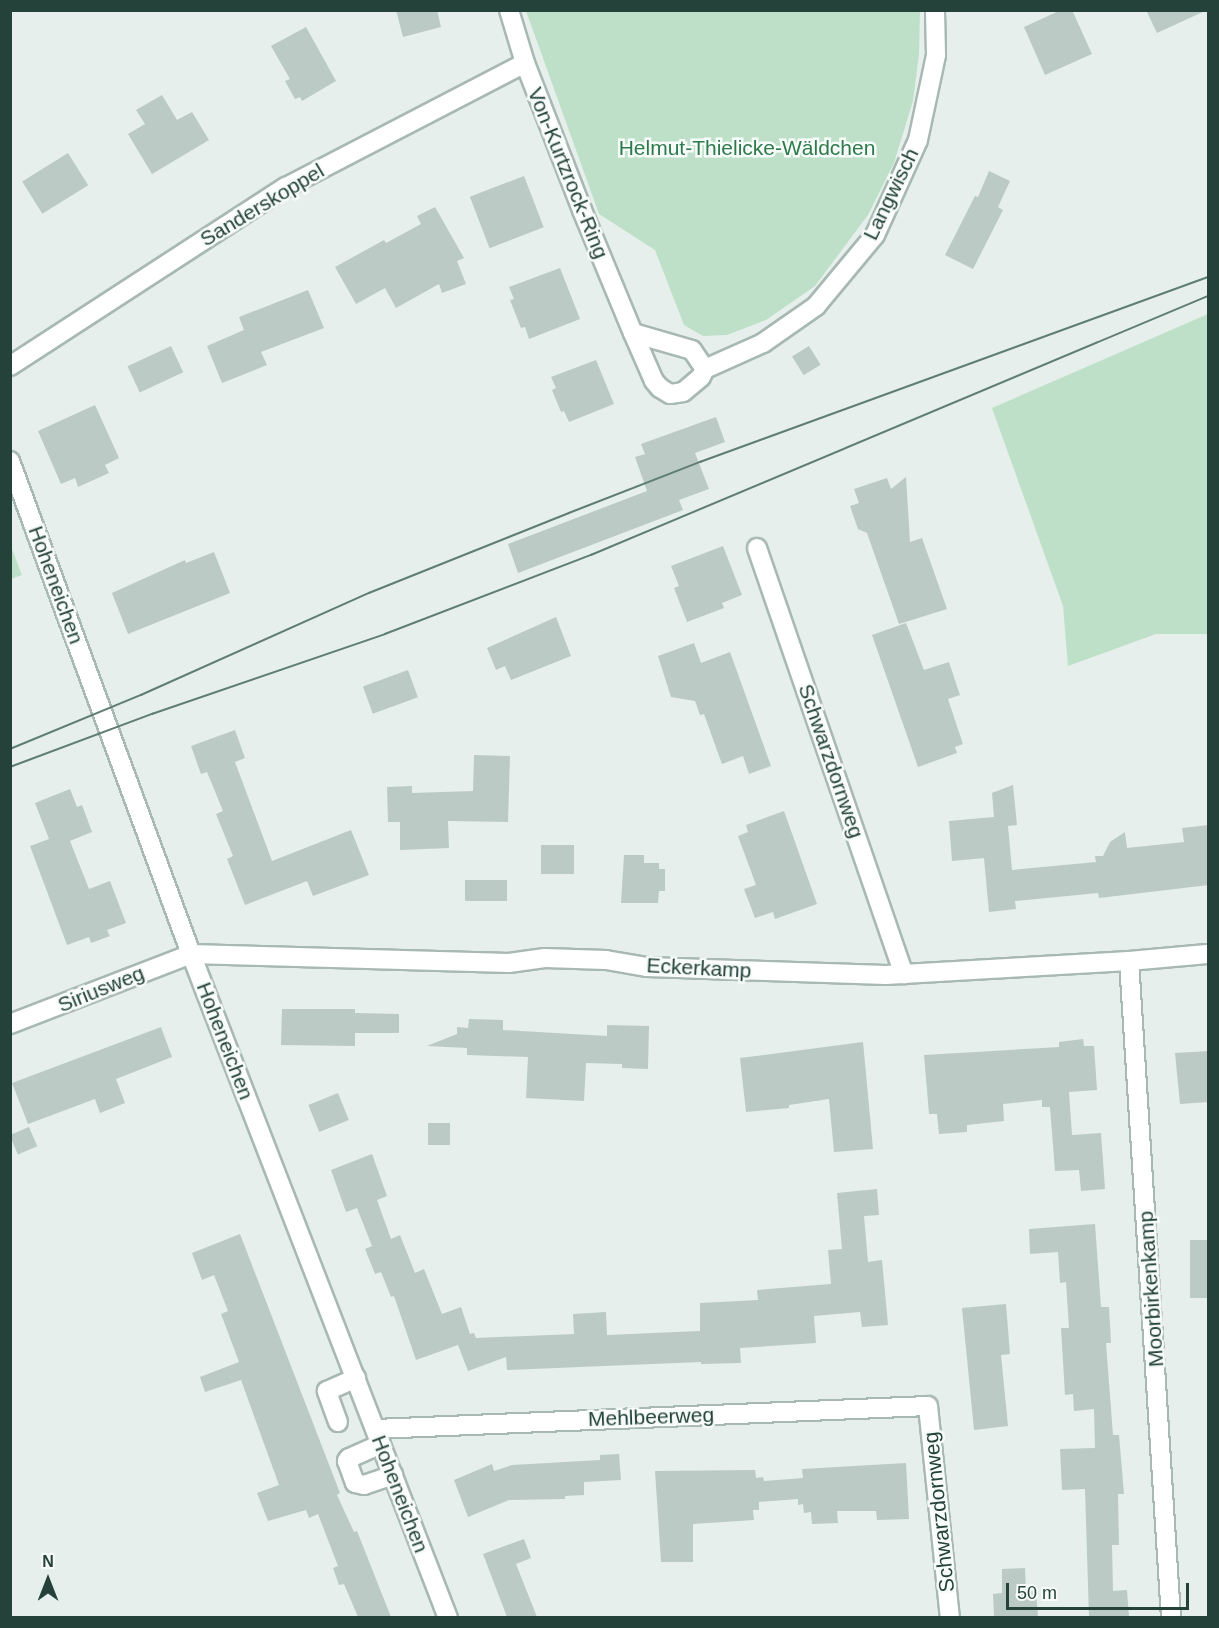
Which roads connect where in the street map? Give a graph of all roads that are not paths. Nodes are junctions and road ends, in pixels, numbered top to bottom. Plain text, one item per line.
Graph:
1 (509, 10) edge
2 (936, 10) edge
3 (525, 63) junction
4 (633, 333) junction
5 (10, 366) edge
6 (705, 369) junction
7 (10, 461) edge
8 (758, 548) dead end
9 (190, 954) junction
10 (1209, 954) edge
11 (1129, 961) junction
12 (904, 974) junction
13 (10, 1024) edge
14 (356, 1378) junction
15 (928, 1406) joint
16 (338, 1422) dead end
17 (378, 1436) junction
18 (393, 1475) junction
19 (448, 1617) edge
20 (950, 1617) edge
21 (1171, 1617) edge

1 - 3 street, Von-Kurtzrock-Ring
2 - 6 street, Langwisch
3 - 4 street, Von-Kurtzrock-Ring
3 - 5 street, Sanderskoppel
4 - 6 street
4 - 6 street, Von-Kurtzrock-Ring
7 - 9 street, Hoheneichen
8 - 12 street, Schwarzdornweg
9 - 12 street, Eckerkamp
9 - 13 street, Siriusweg
9 - 14 street, Hoheneichen
10 - 11 street, Eckerkamp
11 - 12 street, Eckerkamp
11 - 21 street, Moorbirkenkamp
14 - 16 street
14 - 17 street, Hoheneichen
15 - 17 street, Mehlbeerweg
15 - 20 street, Schwarzdornweg
17 - 18 street, Hoheneichen
17 - 18 street
18 - 19 street, Hoheneichen

